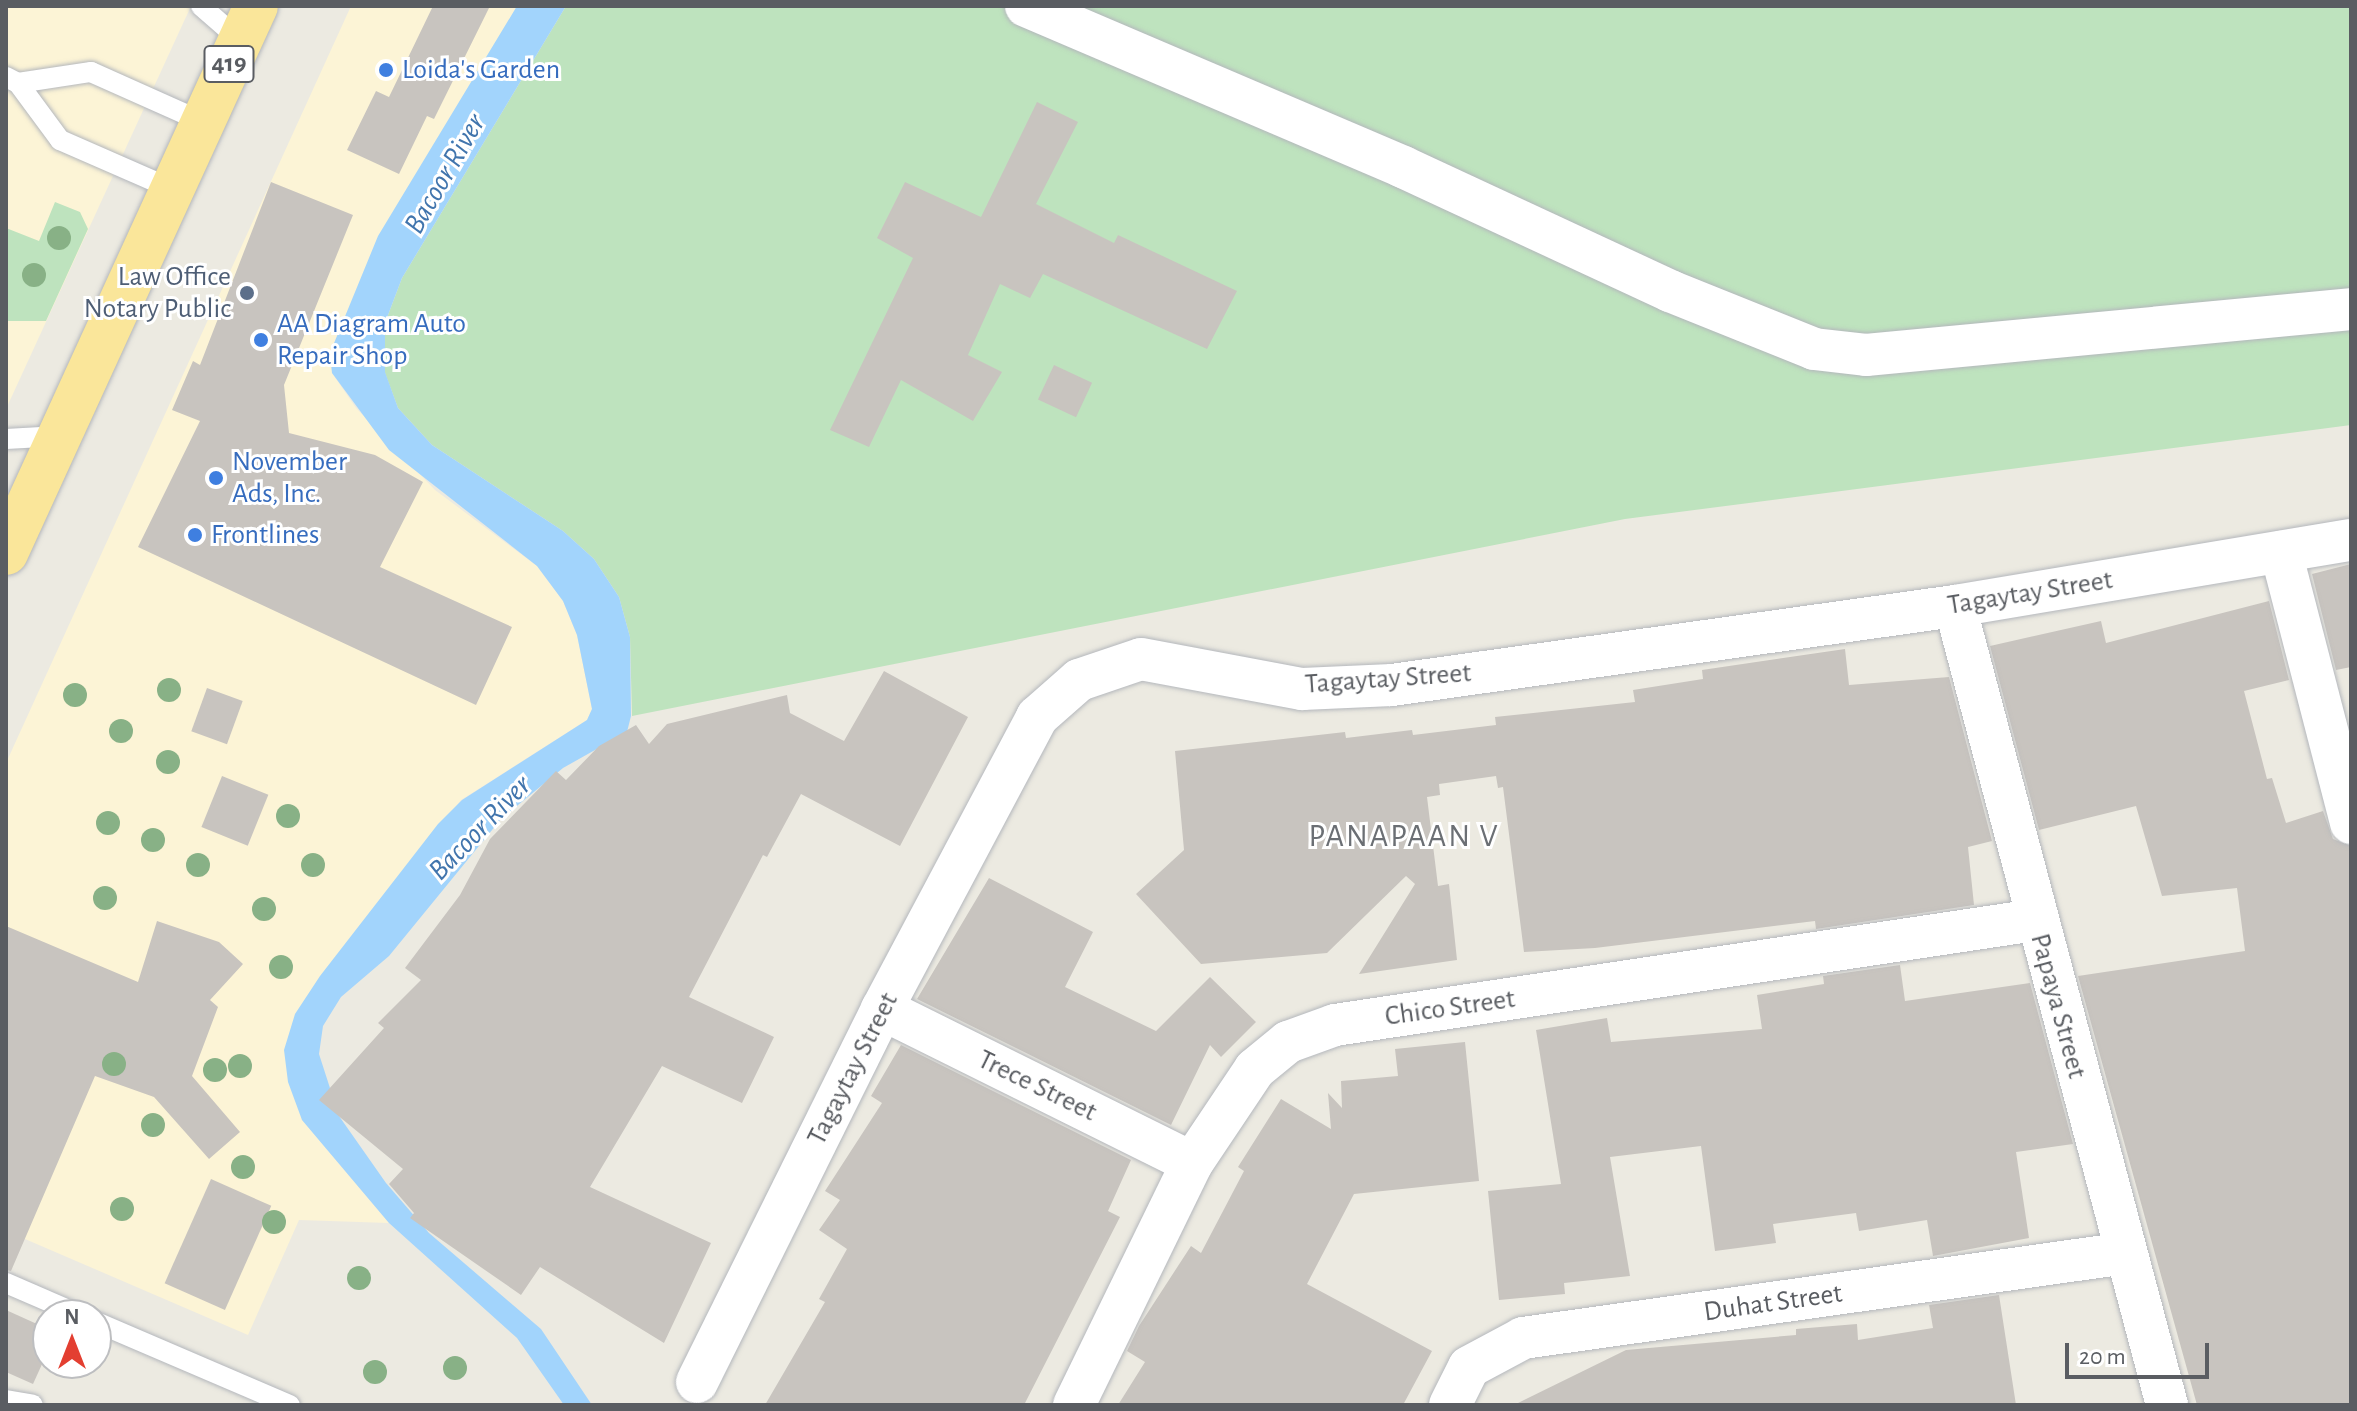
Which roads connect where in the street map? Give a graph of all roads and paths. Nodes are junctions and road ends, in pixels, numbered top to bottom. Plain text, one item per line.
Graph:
1 (201, 6) edge
2 (1026, 6) edge
3 (248, 23) edge
4 (12, 80) edge
5 (203, 122) junction
6 (172, 189) junction
7 (2351, 309) edge
8 (59, 436) junction
9 (6, 439) edge
10 (2351, 540) edge
11 (2281, 552) junction
12 (6, 553) edge
13 (1955, 606) junction
14 (2351, 823) edge
15 (2035, 920) junction
16 (882, 1009) junction
17 (1192, 1163) junction
18 (2126, 1253) junction
19 (6, 1283) edge
20 (43, 1299) edge
21 (112, 1329) edge
22 (697, 1382) dead end
23 (6, 1400) edge
24 (33, 1405) edge
25 (290, 1405) edge
26 (1074, 1405) edge
27 (1450, 1405) edge
28 (2167, 1405) edge

1 - 3 lane
2 - 7 street
3 - 5 highway, 419
4 - 5 lane
4 - 6 lane
5 - 6 highway, 419
6 - 8 highway, 419
8 - 9 lane
8 - 12 highway, 419
10 - 11 street, Tagaytay Street
11 - 13 street, Tagaytay Street
11 - 14 street
13 - 15 street, Papaya Street
13 - 16 street, Tagaytay Street
15 - 17 street, Chico Street
15 - 18 street, Papaya Street
16 - 17 street, Trece Street
16 - 22 street, Tagaytay Street
17 - 26 street, Chico Street
18 - 27 street, Duhat Street
18 - 28 street, Papaya Street
19 - 20 lane
21 - 25 lane
23 - 24 lane

